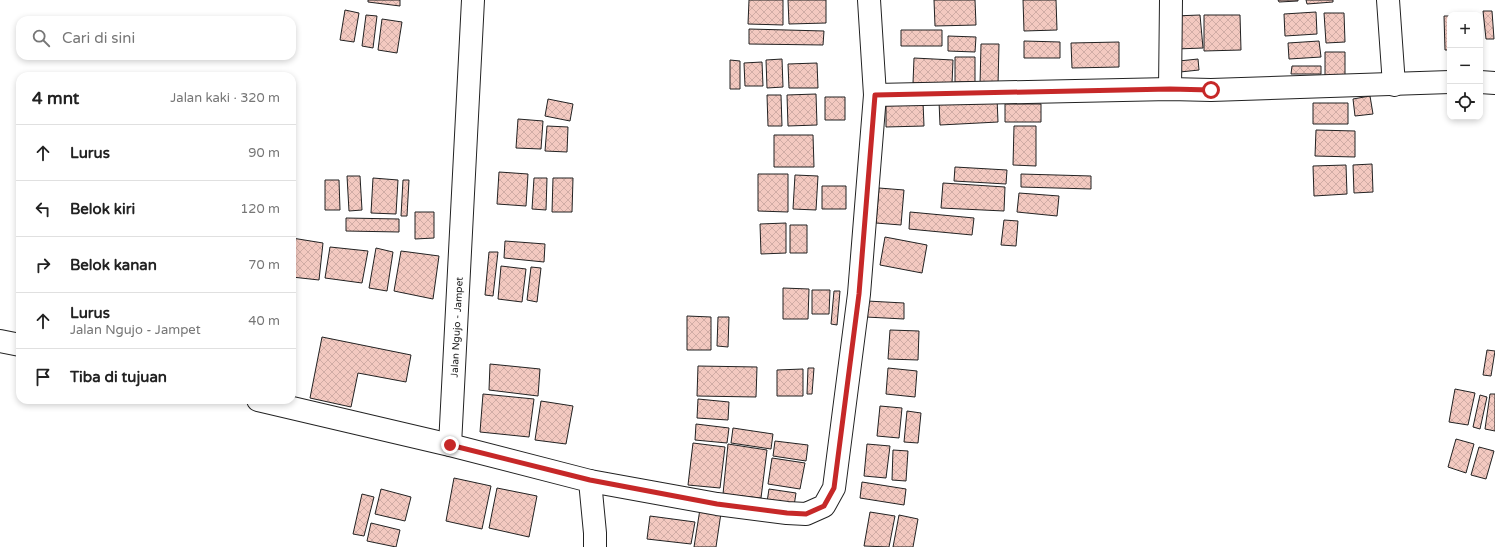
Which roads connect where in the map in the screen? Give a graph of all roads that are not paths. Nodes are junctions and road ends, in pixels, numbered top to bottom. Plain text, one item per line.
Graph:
1 (473, 0) edge
2 (869, 0) edge
3 (1171, 0) edge
4 (1388, 0) edge
5 (1447, 82) edge
6 (1483, 82) edge
7 (1495, 83) edge
8 (1394, 84) junction
9 (1170, 89) junction
10 (875, 95) junction
11 (0, 341) edge
12 (16, 345) edge
13 (275, 404) edge
14 (450, 445) junction
15 (590, 480) junction
16 (595, 547) edge

1 - 14 street, Jalan Ngujo - Jampet
2 - 10 street
3 - 9 street
4 - 8 street
5 - 8 street
6 - 7 street
8 - 9 street
9 - 10 street
10 - 15 street
11 - 12 street
13 - 14 street
14 - 15 street
15 - 16 street

